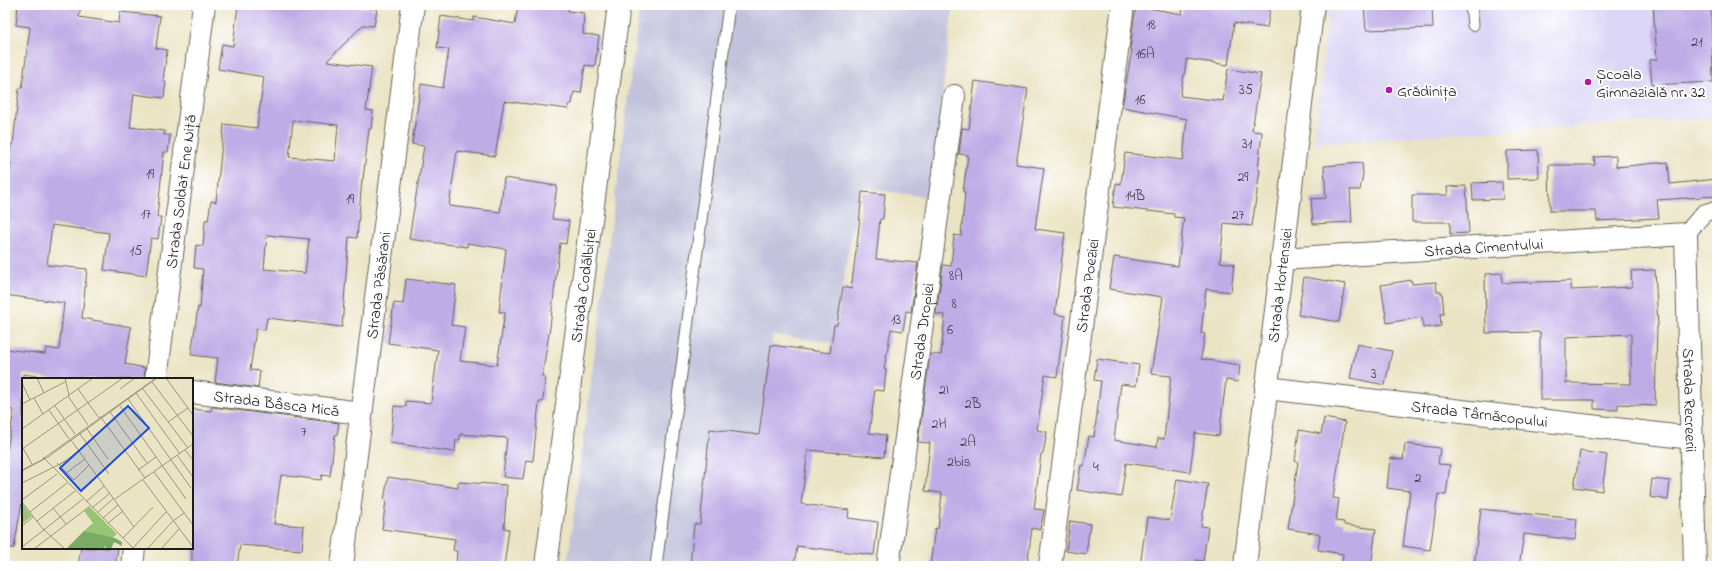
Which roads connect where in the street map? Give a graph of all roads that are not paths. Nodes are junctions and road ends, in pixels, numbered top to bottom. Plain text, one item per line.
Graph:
1 (204, 5) edge
2 (413, 5) edge
3 (619, 5) edge
4 (729, 5) edge
5 (1123, 5) edge
6 (1313, 5) edge
7 (1471, 5) edge
8 (1473, 25) dead end
9 (954, 96) dead end
10 (1717, 209) edge
11 (1686, 234) junction
12 (1281, 259) junction
13 (156, 378) edge
14 (1266, 388) junction
15 (193, 392) edge
16 (361, 413) junction
17 (1692, 438) junction
18 (134, 549) edge
19 (132, 566) edge
20 (342, 566) edge
21 (546, 566) edge
22 (656, 566) edge
23 (888, 566) edge
24 (1050, 566) edge
25 (1245, 566) edge
26 (1695, 566) edge

1 - 13 street, Strada Soldat Ene Niță
2 - 16 street, Strada Păsărani
3 - 21 street, Strada Codălbiței
4 - 22 lane
5 - 24 street, Strada Poeziei
6 - 12 street, Strada Hortensiei
7 - 8 lane
9 - 23 street, Strada Dropiei
10 - 11 street
11 - 12 street, Strada Cimentului
11 - 17 street, Strada Recreerii
12 - 14 street, Strada Hortensiei
14 - 17 street, Strada Târnăcopului
14 - 25 street, Strada Hortensiei
15 - 16 street, Strada Bâsca Mică
16 - 20 street, Strada Păsărani
17 - 26 street, Strada Recreerii
18 - 19 street

